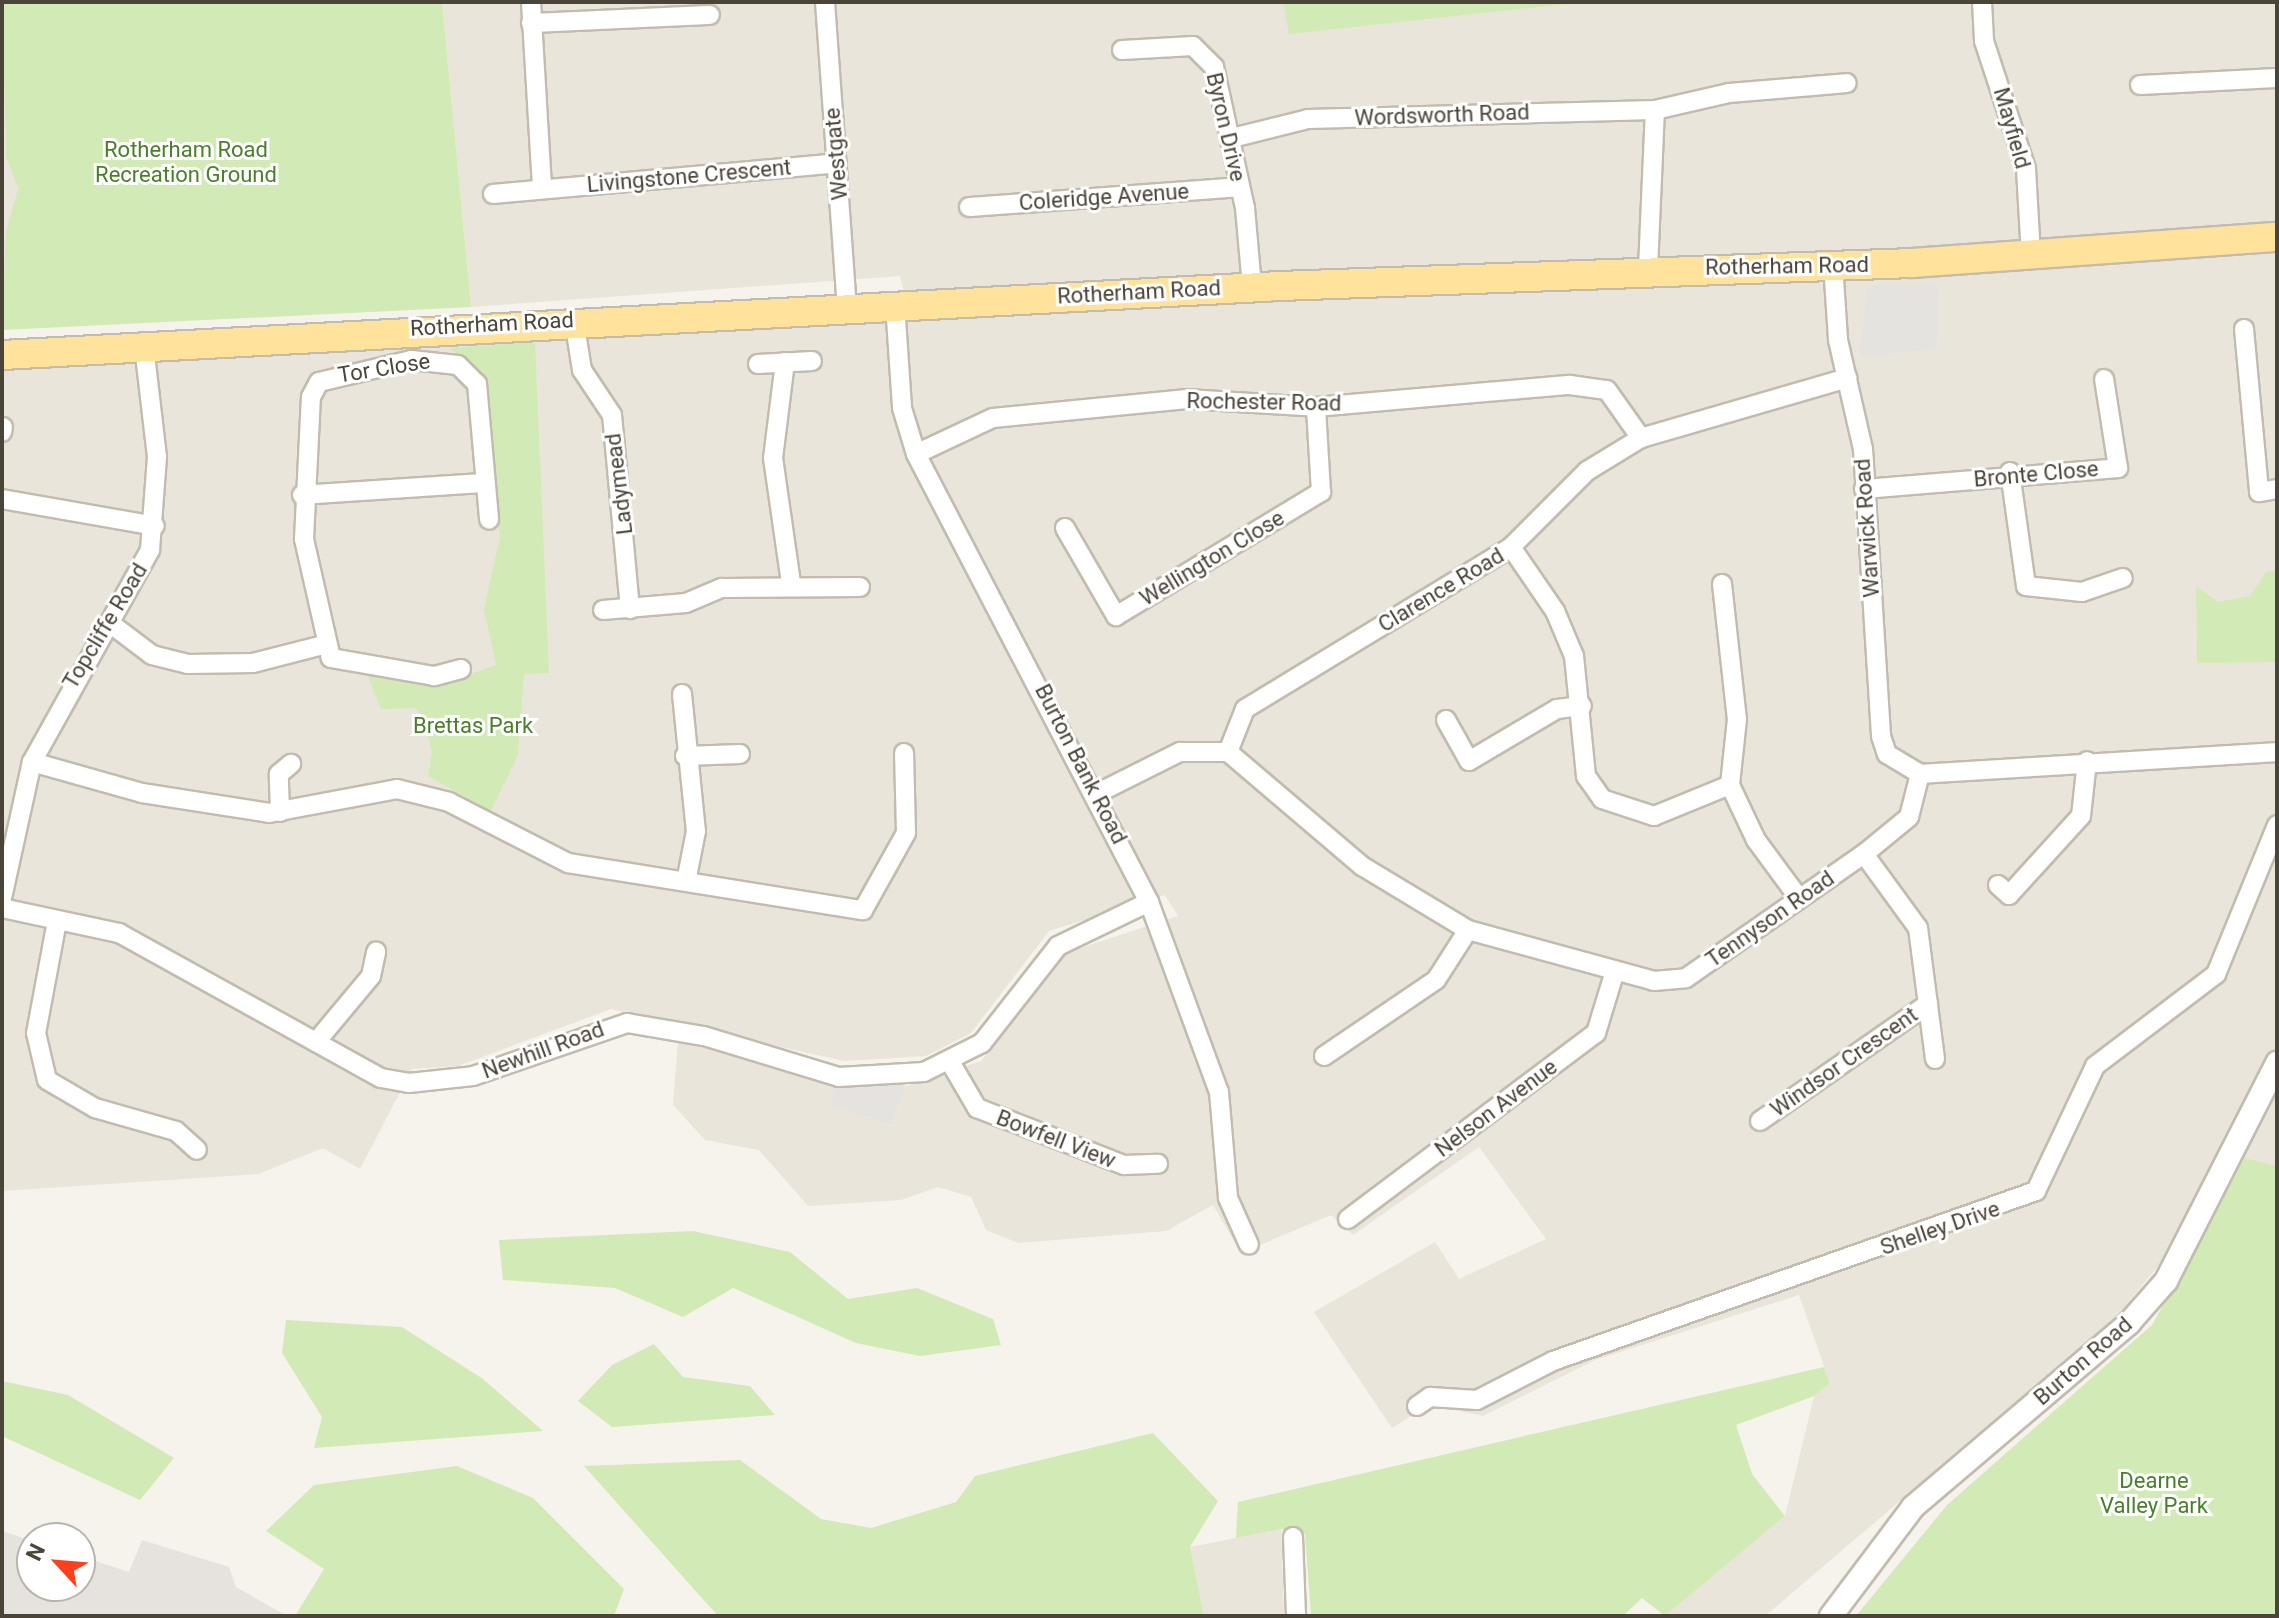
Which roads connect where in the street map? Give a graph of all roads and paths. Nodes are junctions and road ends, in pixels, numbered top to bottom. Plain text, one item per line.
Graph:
1 (531, 2) edge
2 (825, 2) edge
3 (1982, 2) edge
4 (710, 15) dead end
5 (531, 23) junction
6 (1122, 50) dead end
7 (2277, 78) edge
8 (1847, 83) dead end
9 (2140, 85) dead end
10 (1655, 110) junction
11 (1232, 138) junction
12 (837, 163) junction
13 (1239, 187) junction
14 (542, 189) junction
15 (493, 194) dead end
16 (969, 207) dead end
17 (2277, 237) edge
18 (2031, 257) junction
19 (1833, 264) junction
20 (1648, 269) junction
21 (1252, 287) junction
22 (895, 304) junction
23 (847, 307) junction
24 (574, 320) junction
25 (2244, 329) dead end
26 (144, 346) junction
27 (2, 355) edge
28 (812, 361) dead end
29 (785, 362) junction
30 (758, 364) dead end
31 (1847, 378) junction
32 (2104, 379) dead end
33 (1316, 407) junction
34 (1641, 438) junction
35 (916, 454) junction
36 (2010, 472) junction
37 (485, 483) junction
38 (1864, 489) junction
39 (2277, 489) edge
40 (302, 495) junction
41 (2, 499) edge
42 (489, 519) dead end
43 (155, 526) junction
44 (1065, 528) dead end
45 (1511, 547) junction
46 (2123, 578) dead end
47 (791, 583) junction
48 (1722, 584) dead end
49 (860, 587) dead end
50 (630, 609) junction
51 (603, 610) dead end
52 (111, 624) junction
53 (327, 644) junction
54 (461, 669) dead end
55 (682, 694) dead end
56 (1582, 706) junction
57 (1446, 720) dead end
58 (1228, 752) junction
59 (2277, 752) edge
60 (904, 753) dead end
61 (740, 754) dead end
62 (685, 756) junction
63 (2087, 761) junction
64 (32, 762) junction
65 (291, 764) dead end
66 (1920, 774) junction
67 (1730, 785) junction
68 (1098, 793) junction
69 (280, 812) junction
70 (2277, 825) edge
71 (1864, 854) junction
72 (687, 877) junction
73 (1998, 885) dead end
74 (1798, 897) junction
75 (2, 898) edge
76 (1149, 902) junction
77 (2, 908) edge
78 (57, 921) junction
79 (1468, 930) junction
80 (376, 952) dead end
81 (1614, 974) junction
82 (1928, 1004) junction
83 (316, 1042) junction
84 (1324, 1056) dead end
85 (1935, 1059) dead end
86 (949, 1060) junction
87 (2277, 1063) edge
88 (1760, 1121) dead end
89 (197, 1150) dead end
90 (1149, 1159) dead end
91 (1348, 1219) dead end
92 (1260, 1223) dead end
93 (1417, 1406) dead end
94 (1293, 1537) dead end
95 (1296, 1616) edge
96 (1831, 1616) edge

1 - 5 street
2 - 12 street, Westgate
3 - 18 street, Mayfield
4 - 5 street
5 - 14 street
6 - 11 street, Byron Drive
7 - 9 street
8 - 10 street, Wordsworth Road
10 - 11 street, Wordsworth Road
10 - 20 street
11 - 13 street, Byron Drive
12 - 14 street, Livingstone Crescent
12 - 23 street, Westgate
13 - 16 street, Coleridge Avenue
13 - 21 street, Byron Drive
14 - 15 street, Livingstone Crescent
17 - 18 main road, Rotherham Road
18 - 19 main road, Rotherham Road
19 - 20 main road, Rotherham Road
19 - 31 street, Warwick Road
20 - 21 main road, Rotherham Road
21 - 22 main road, Rotherham Road
22 - 23 main road, Rotherham Road
22 - 35 street, Burton Bank Road
23 - 24 main road, Rotherham Road
24 - 26 main road, Rotherham Road
24 - 50 street, Ladymead
25 - 39 street
26 - 27 main road, Rotherham Road
26 - 43 street, Topcliffe Road
28 - 29 street
29 - 30 street
29 - 47 street
31 - 34 street, Clarence Road
31 - 38 street, Warwick Road
32 - 36 street, Bronte Close
33 - 34 street, Rochester Road
33 - 35 street, Rochester Road
33 - 44 street, Wellington Close
34 - 45 street, Clarence Road
35 - 68 street, Burton Bank Road
36 - 38 street, Bronte Close
36 - 46 street
37 - 40 street
37 - 40 street, Tor Close
37 - 42 street, Tor Close
38 - 66 street, Warwick Road
40 - 53 street, Tor Close
41 - 43 street
43 - 52 street, Topcliffe Road
45 - 56 street
45 - 58 street, Clarence Road
47 - 49 street
47 - 50 street
48 - 67 street
50 - 51 street
52 - 53 street
52 - 64 street, Topcliffe Road
53 - 54 street
55 - 62 street
56 - 57 street
56 - 67 street
58 - 68 street
58 - 79 street, Tennyson Road
59 - 63 street
60 - 72 street
61 - 62 street
62 - 72 street
63 - 66 street
63 - 73 street
64 - 69 street
64 - 75 street, Topcliffe Road
65 - 69 street
66 - 71 street, Tennyson Road
67 - 74 street
68 - 76 street, Burton Bank Road
69 - 72 street
70 - 93 street, Shelley Drive
71 - 74 street, Tennyson Road
71 - 82 street, Windsor Crescent
74 - 81 street, Tennyson Road
76 - 86 street, Newhill Road
76 - 92 street, Burton Bank Road
77 - 78 street, Newhill Road
78 - 83 street, Newhill Road
78 - 89 street
79 - 81 street, Tennyson Road
79 - 84 street
80 - 83 street
81 - 91 street, Nelson Avenue
82 - 85 street, Windsor Crescent
82 - 88 street, Windsor Crescent
83 - 86 street, Newhill Road
86 - 90 street, Bowfell View
87 - 96 street, Burton Road
94 - 95 street

